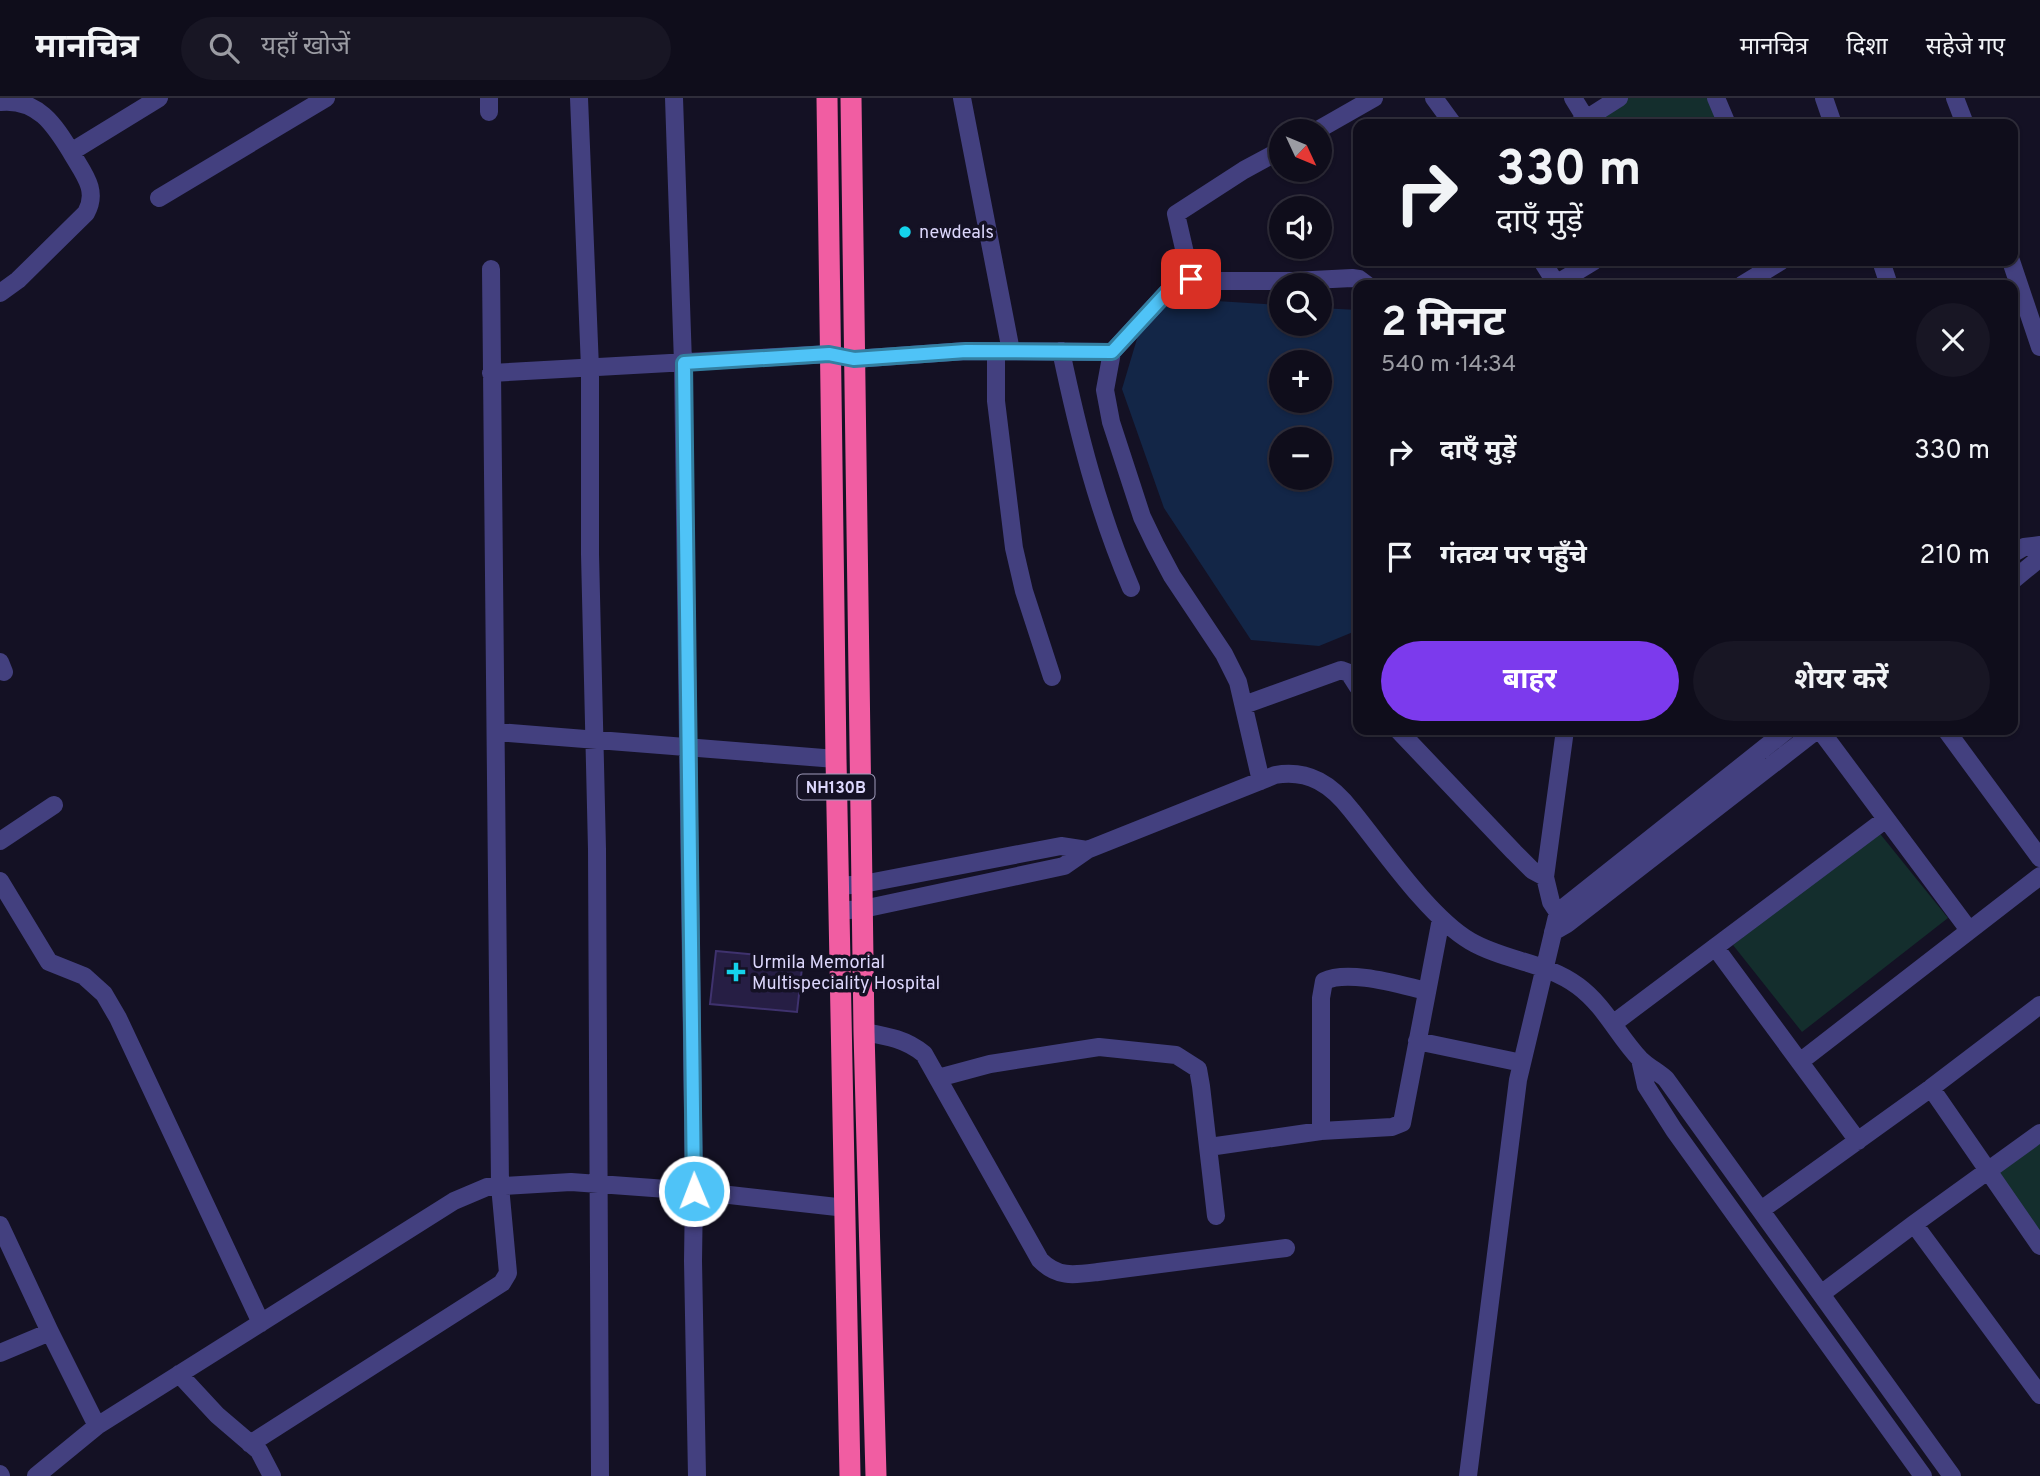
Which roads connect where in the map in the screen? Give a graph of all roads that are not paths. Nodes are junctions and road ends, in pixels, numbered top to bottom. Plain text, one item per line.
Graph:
1 (159, 98) edge
2 (326, 98) edge
3 (579, 98) edge
4 (674, 98) edge
5 (827, 98) edge
6 (851, 98) edge
7 (962, 98) edge
8 (1374, 98) edge
9 (1434, 98) edge
10 (1573, 98) edge
11 (1619, 98) edge
12 (1716, 98) edge
13 (1824, 98) edge
14 (1960, 100) edge
15 (0, 102) edge
16 (42, 102) edge
17 (1449, 119) edge
18 (1581, 119) edge
19 (1587, 119) edge
20 (1725, 119) edge
21 (1831, 119) edge
22 (1964, 119) edge
23 (1332, 122) edge
24 (71, 152) junction
25 (1269, 156) edge
26 (159, 198) dead end
27 (1586, 266) edge
28 (1771, 266) edge
29 (491, 268) dead end
30 (1191, 279) junction
31 (1360, 280) edge
32 (1563, 280) edge
33 (1750, 280) edge
34 (2018, 282) edge
35 (0, 293) edge
36 (2040, 347) edge
37 (1003, 351) junction
38 (1061, 351) junction
39 (1112, 352) junction
40 (829, 354) junction
41 (854, 359) junction
42 (684, 363) junction
43 (590, 368) junction
44 (491, 373) junction
45 (2040, 545) edge
46 (2018, 550) edge
47 (2040, 558) edge
48 (2018, 576) edge
49 (1131, 588) dead end
50 (1052, 677) dead end
51 (1353, 679) edge
52 (1244, 705) junction
53 (497, 732) junction
54 (1403, 735) edge
55 (1563, 735) edge
56 (1781, 735) edge
57 (1812, 735) edge
58 (1823, 735) edge
59 (1950, 735) edge
60 (593, 738) junction
61 (687, 746) junction
62 (836, 759) junction
63 (1261, 781) junction
64 (54, 805) dead end
65 (1886, 819) junction
66 (0, 841) edge
67 (1087, 850) junction
68 (2040, 858) edge
69 (2040, 876) edge
70 (1545, 877) junction
71 (0, 881) edge
72 (863, 884) junction
73 (839, 886) junction
74 (863, 909) junction
75 (839, 910) junction
76 (1441, 919) junction
77 (1559, 923) junction
78 (1969, 930) junction
79 (1715, 947) junction
80 (1543, 968) junction
81 (1427, 991) junction
82 (2040, 1005) edge
83 (1614, 1023) junction
84 (864, 1032) junction
85 (1417, 1041) junction
86 (1640, 1059) junction
87 (1801, 1061) junction
88 (1522, 1063) junction
89 (938, 1078) junction
90 (1931, 1088) junction
91 (1321, 1131) junction
92 (2040, 1133) edge
93 (1858, 1141) junction
94 (1209, 1147) junction
95 (1987, 1172) junction
96 (600, 1183) junction
97 (500, 1186) junction
98 (694, 1191) junction
99 (846, 1208) junction
100 (1761, 1210) junction
101 (1216, 1216) dead end
102 (1914, 1223) junction
103 (0, 1224) edge
104 (2040, 1246) edge
105 (1286, 1248) dead end
106 (1825, 1300) junction
107 (1810, 1320) junction
108 (261, 1323) junction
109 (50, 1332) junction
110 (0, 1353) edge
111 (179, 1374) junction
112 (2040, 1395) edge
113 (97, 1426) junction
114 (250, 1444) junction
115 (36, 1476) edge
116 (272, 1476) edge
117 (600, 1476) edge
118 (698, 1476) edge
119 (850, 1476) edge
120 (876, 1476) edge
121 (1468, 1476) edge
122 (1923, 1476) edge
123 (1952, 1476) edge

1 - 24 street
2 - 26 street
3 - 43 street
4 - 42 street
5 - 40 highway, NH130B
6 - 41 highway, NH130B
7 - 37 street
8 - 23 street
9 - 17 street
10 - 18 street
11 - 19 street
12 - 20 street
13 - 21 street
14 - 22 street
15 - 16 street
16 - 24 street
24 - 35 street
25 - 30 street
27 - 32 street
28 - 33 street
29 - 44 street
30 - 31 street
30 - 39 street
34 - 36 street
37 - 38 street
37 - 41 street
37 - 50 street
38 - 39 street
38 - 49 street
39 - 52 street
40 - 41 street
40 - 42 street
40 - 62 highway, NH130B
41 - 72 highway, NH130B
42 - 43 street
42 - 61 street
43 - 44 street
43 - 60 street
44 - 53 street
45 - 46 street
47 - 48 street
51 - 52 street
52 - 63 street
53 - 60 street
53 - 97 street
54 - 70 street
55 - 70 street
56 - 77 street
57 - 77 street
58 - 65 street
59 - 68 street
60 - 61 street
60 - 96 street
61 - 62 street
61 - 98 street
62 - 73 highway, NH130B
63 - 67 street
63 - 76 street
64 - 66 street
65 - 78 street
65 - 79 street
67 - 72 street
67 - 74 street
69 - 78 street
70 - 77 street
71 - 108 street
72 - 73 street
72 - 74 highway, NH130B
73 - 75 highway, NH130B
74 - 75 street
74 - 84 highway, NH130B
75 - 99 highway, NH130B
76 - 80 street
76 - 81 street
77 - 80 street
78 - 87 street
79 - 83 street
79 - 87 street
80 - 83 street
80 - 88 street
81 - 85 street
81 - 91 street
82 - 90 street
83 - 86 street
84 - 89 street
84 - 120 highway, NH130B
85 - 88 street
85 - 91 street
86 - 100 street
86 - 107 street
87 - 93 street
88 - 121 street
89 - 94 street
89 - 105 street
90 - 93 street
90 - 95 street
91 - 94 street
92 - 95 street
93 - 100 street
94 - 101 street
95 - 102 street
95 - 104 street
96 - 97 street
96 - 98 street
96 - 117 street
97 - 108 street
97 - 114 street
98 - 99 street
98 - 118 street
99 - 119 highway, NH130B
100 - 106 street
102 - 106 street
102 - 112 street
103 - 109 street
106 - 107 street
106 - 123 street
107 - 122 street
108 - 111 street
109 - 110 street
109 - 113 street
111 - 113 street
111 - 114 street
113 - 115 street
114 - 116 street

